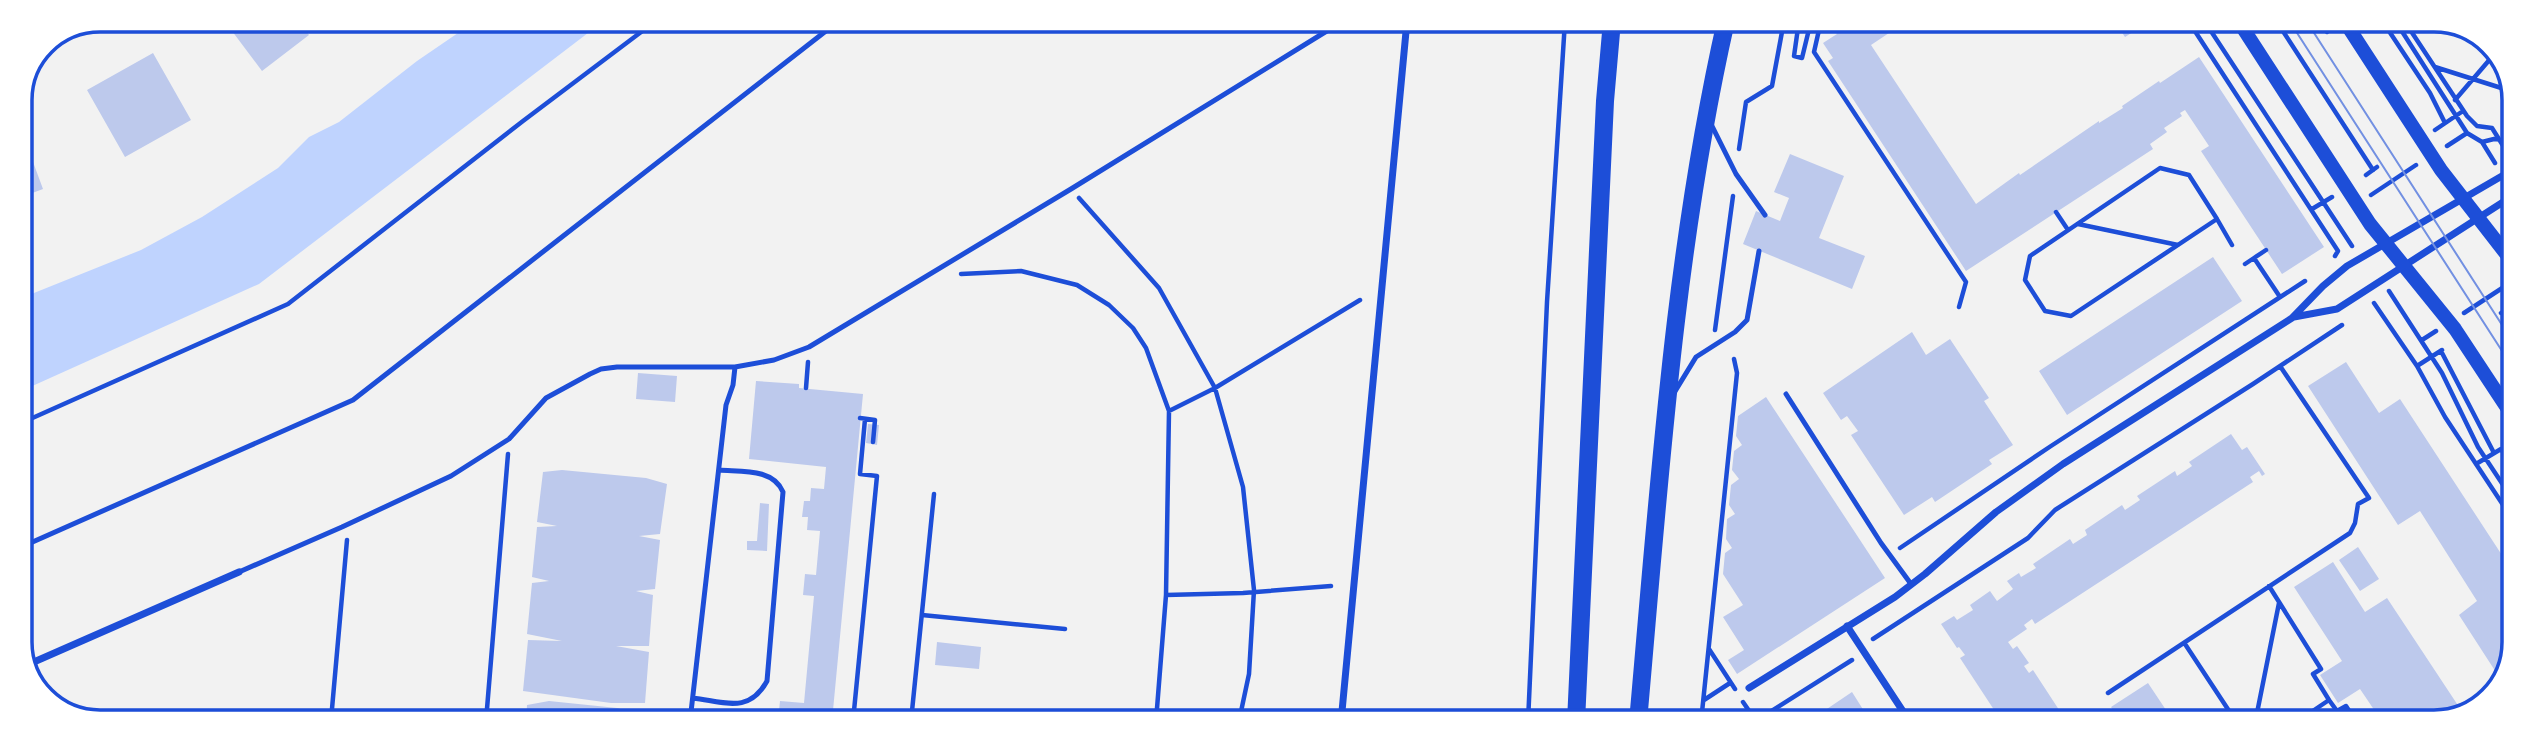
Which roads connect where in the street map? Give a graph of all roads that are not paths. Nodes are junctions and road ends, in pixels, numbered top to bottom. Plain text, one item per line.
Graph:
1 (824, 32) edge
2 (1325, 32) edge
3 (1406, 32) edge
4 (1611, 32) edge
5 (1724, 32) edge
6 (2246, 32) edge
7 (2351, 32) edge
8 (1706, 113) junction
9 (2502, 175) edge
10 (2462, 197) junction
11 (2502, 203) edge
12 (1765, 215) dead end
13 (2480, 218) junction
14 (2384, 244) junction
15 (2502, 248) edge
16 (1759, 251) dead end
17 (2403, 267) junction
18 (2292, 318) junction
19 (735, 367) junction
20 (1786, 394) dead end
21 (2502, 401) edge
22 (1667, 405) junction
23 (719, 470) junction
24 (32, 542) edge
25 (239, 572) joint
26 (1911, 584) junction
27 (1847, 626) junction
28 (35, 662) edge
29 (1749, 688) dead end
30 (693, 698) junction
31 (691, 710) edge
32 (1342, 710) edge
33 (1577, 710) edge
34 (1639, 710) edge
35 (1902, 710) edge

1 - 24 lane
2 - 19 lane
3 - 32 street
4 - 33 main road
5 - 8 main road
6 - 14 main road
7 - 10 main road
8 - 12 lane
8 - 22 main road
9 - 10 street
10 - 13 main road
10 - 14 street
11 - 13 street
13 - 15 main road
13 - 17 street
14 - 17 main road
14 - 18 street
16 - 22 lane
17 - 18 street
17 - 21 main road
18 - 26 street
19 - 23 lane
19 - 25 lane
20 - 26 lane
22 - 34 main road
23 - 30 lane
23 - 30 lane
25 - 28 street
26 - 27 street
27 - 29 street
27 - 35 street
30 - 31 lane

